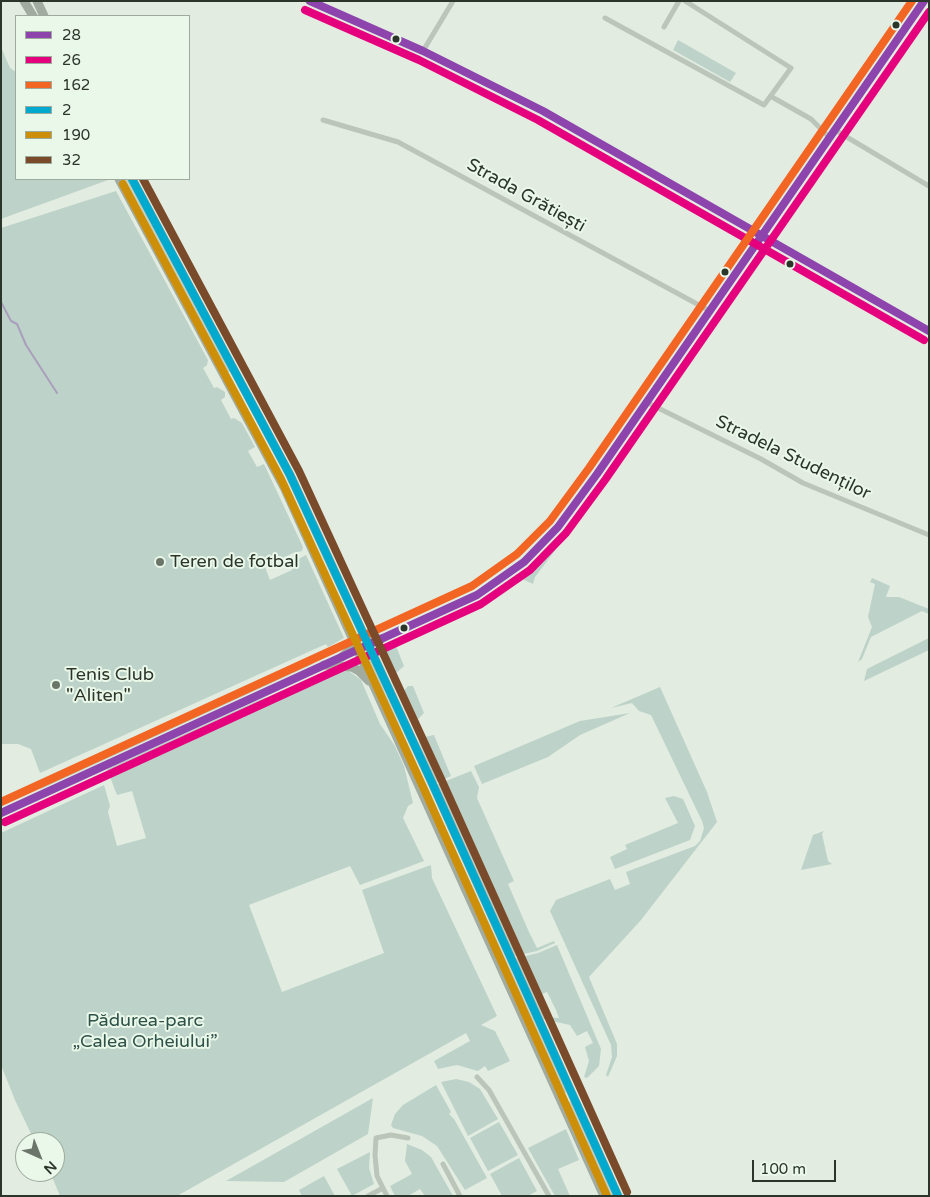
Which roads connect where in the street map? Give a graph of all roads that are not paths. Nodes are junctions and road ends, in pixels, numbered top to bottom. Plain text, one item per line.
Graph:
1 (24, 1) edge
2 (37, 1) edge
3 (309, 1) edge
4 (454, 1) edge
5 (679, 1) edge
6 (685, 1) edge
7 (924, 1) edge
8 (32, 15) edge
9 (44, 15) edge
10 (605, 18) dead end
11 (664, 27) dead end
12 (423, 51) junction
13 (772, 97) junction
14 (323, 120) dead end
15 (835, 130) junction
16 (829, 137) junction
17 (121, 180) edge
18 (133, 180) edge
19 (929, 186) edge
20 (762, 235) junction
21 (710, 311) junction
22 (929, 331) edge
23 (236, 372) junction
24 (226, 377) junction
25 (646, 402) junction
26 (929, 535) edge
27 (364, 634) junction
28 (353, 639) junction
29 (381, 639) junction
30 (368, 645) junction
31 (358, 650) junction
32 (342, 657) junction
33 (324, 665) junction
34 (376, 689) junction
35 (1, 813) edge
36 (454, 832) junction
37 (443, 838) junction
38 (477, 1077) dead end
39 (574, 1097) junction
40 (558, 1098) junction
41 (408, 1138) dead end
42 (443, 1164) dead end
43 (383, 1188) junction
44 (368, 1196) edge
45 (387, 1196) edge
46 (460, 1196) edge
47 (549, 1196) edge
48 (604, 1196) edge
49 (618, 1196) edge

1 - 8 highway
2 - 9 highway
3 - 12 main road
4 - 12 street
5 - 11 street
6 - 13 street
7 - 15 main road
10 - 13 street
12 - 20 main road
13 - 16 street
14 - 21 street, Strada Grătiești
15 - 16 main road
15 - 19 street
16 - 20 main road
17 - 24 highway
18 - 23 highway
20 - 21 main road
20 - 22 main road
21 - 25 main road
23 - 24 highway
23 - 27 highway
24 - 28 highway
25 - 26 street, Stradela Studenților
25 - 29 main road
27 - 29 highway
27 - 30 highway
28 - 31 highway
28 - 32 highway
29 - 30 main road
30 - 31 main road
30 - 36 highway
31 - 32 main road
31 - 34 highway
32 - 33 main road
33 - 34 highway
33 - 35 main road
34 - 37 highway
36 - 37 highway
36 - 39 highway
37 - 40 highway
38 - 47 street
39 - 40 highway
39 - 49 highway
40 - 48 highway
41 - 43 street
42 - 46 street
43 - 44 street
43 - 45 street

